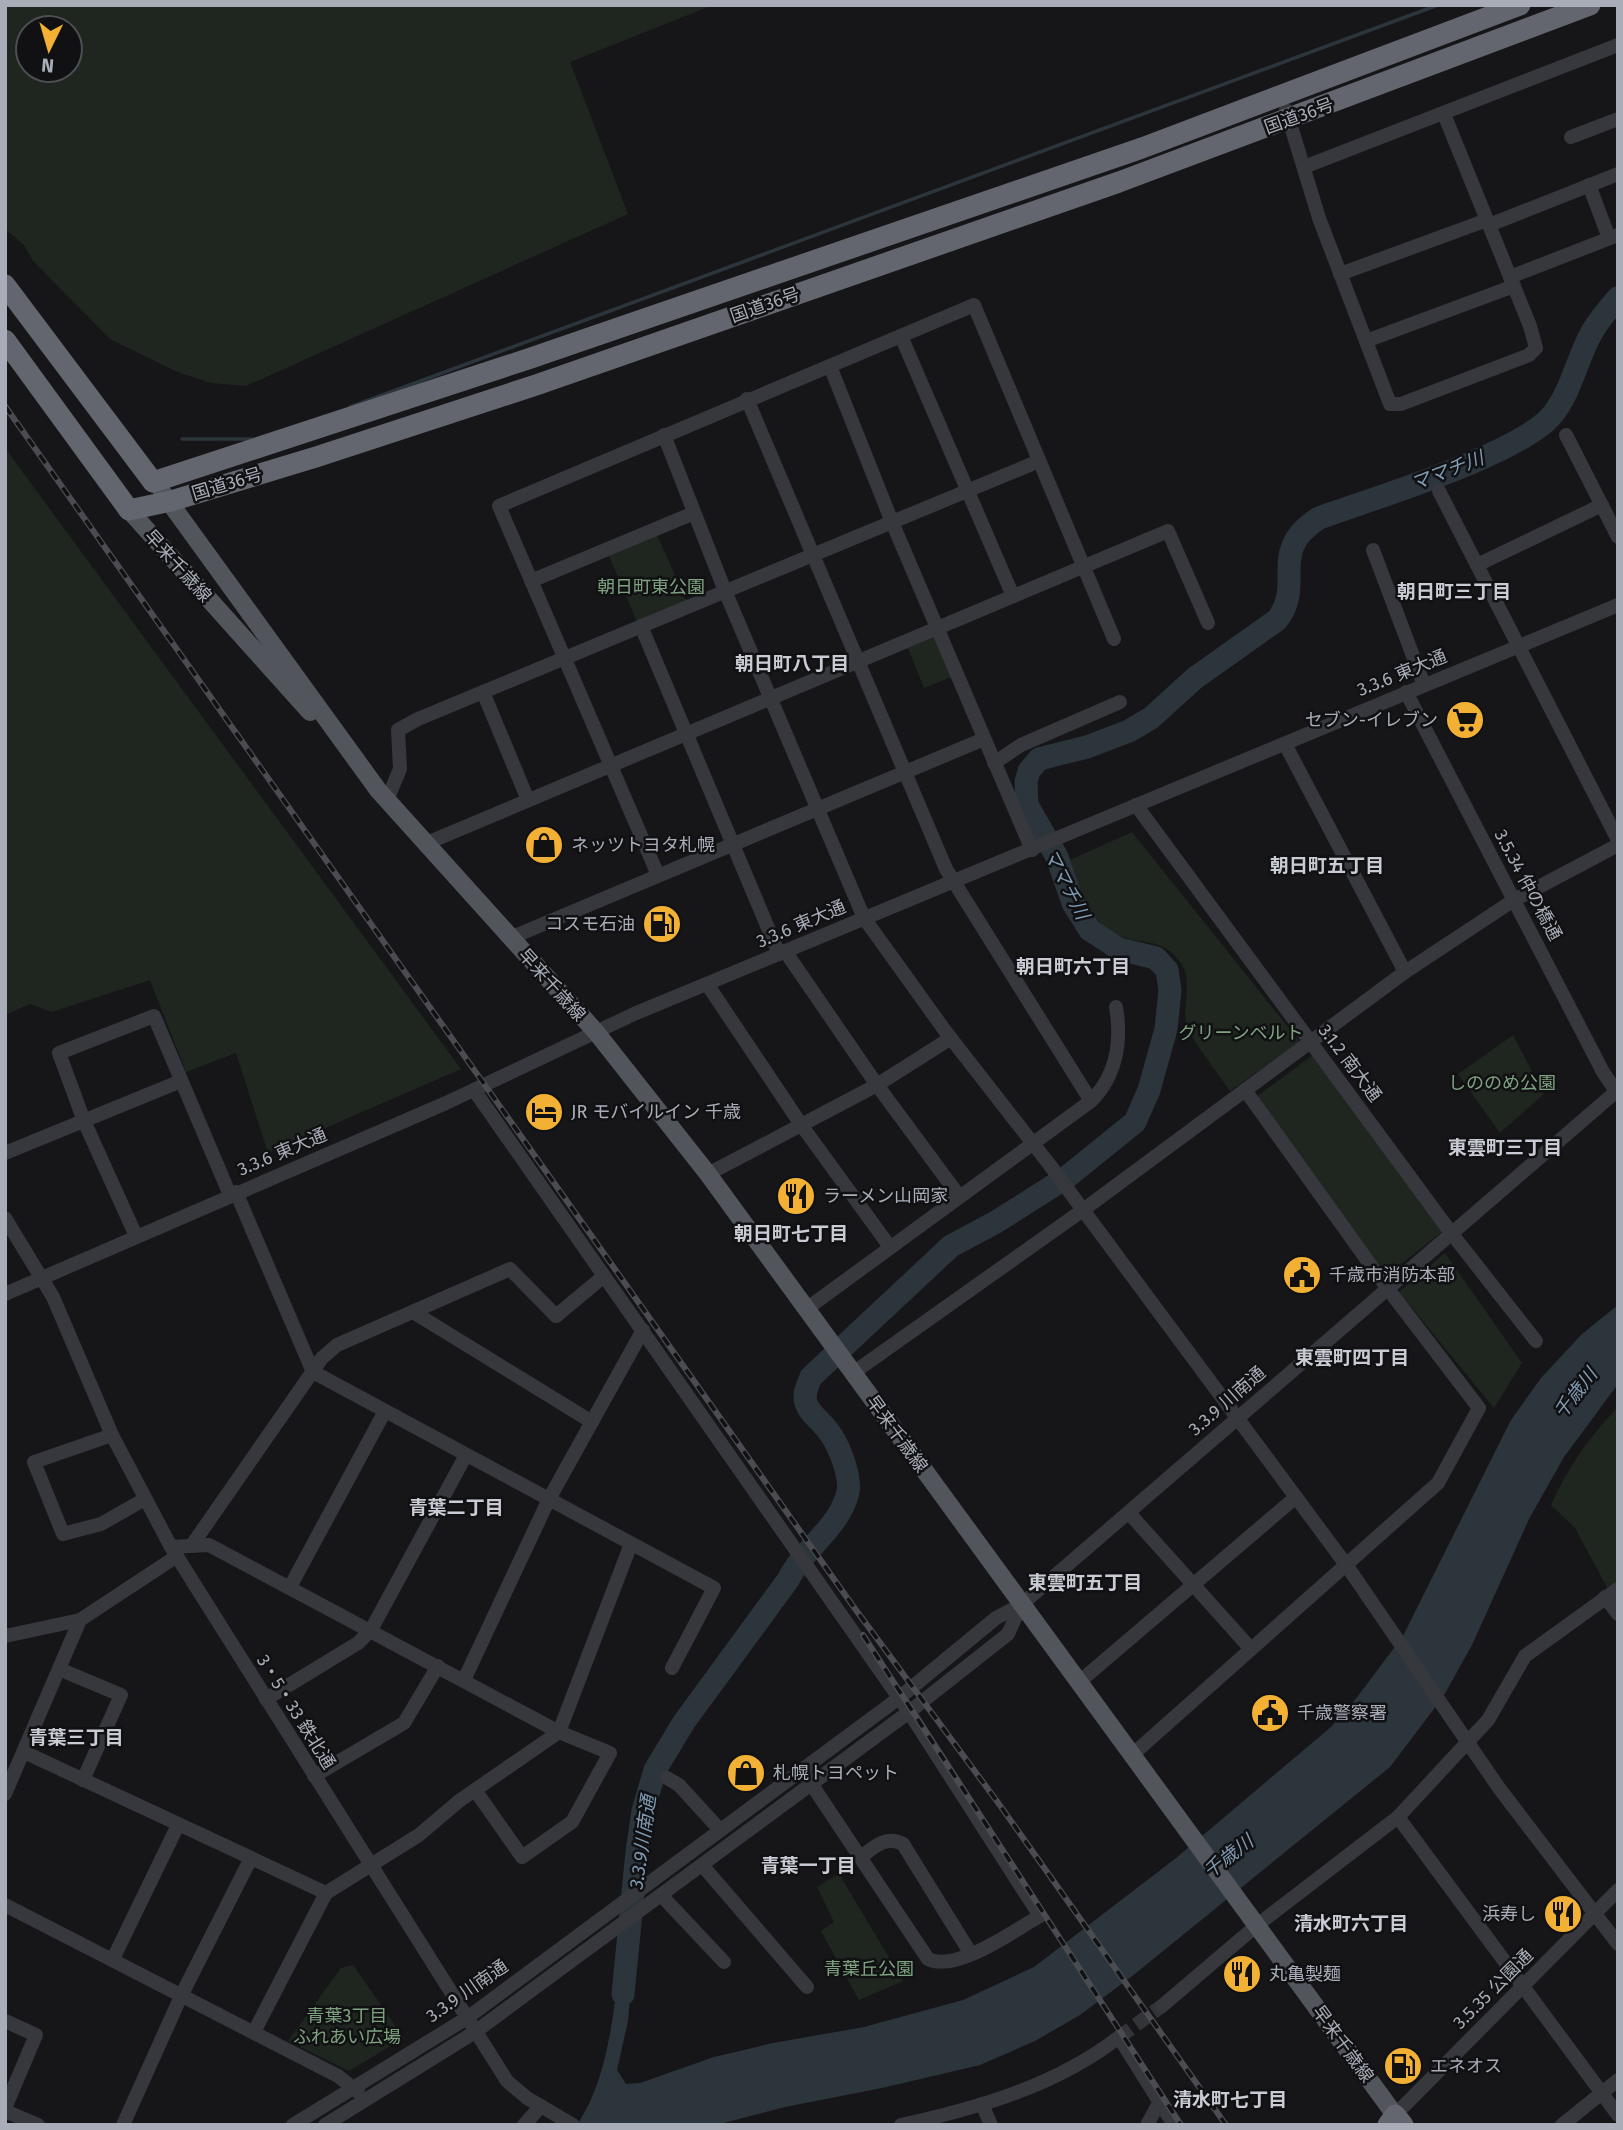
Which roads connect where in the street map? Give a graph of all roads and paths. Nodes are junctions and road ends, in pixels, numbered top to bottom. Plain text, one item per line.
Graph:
1 (1520, 5) edge
2 (1590, 5) edge
3 (1618, 45) edge
4 (1281, 95) junction
5 (1444, 114) junction
6 (1618, 119) edge
7 (1290, 120) junction
8 (1571, 137) dead end
9 (1304, 167) junction
10 (1618, 174) edge
11 (1589, 186) junction
12 (1488, 222) junction
13 (1614, 237) edge
14 (1340, 274) junction
15 (1512, 282) junction
16 (5, 285) edge
17 (901, 336) junction
18 (5, 340) edge
19 (1366, 341) junction
20 (830, 366) junction
21 (747, 399) junction
22 (664, 435) junction
23 (1566, 435) dead end
24 (1039, 461) junction
25 (153, 482) junction
26 (968, 491) junction
27 (1439, 491) dead end
28 (171, 501) junction
29 (1602, 505) junction
30 (129, 510) junction
31 (694, 513) junction
32 (892, 522) junction
33 (1618, 537) edge
34 (1373, 550) dead end
35 (813, 555) junction
36 (1477, 565) junction
37 (1085, 566) junction
38 (531, 580) junction
39 (725, 591) junction
40 (1013, 596) junction
41 (1618, 605) edge
42 (1208, 623) dead end
43 (642, 626) junction
44 (937, 628) junction
45 (1114, 639) dead end
46 (1519, 646) junction
47 (565, 658) junction
48 (858, 662) junction
49 (1424, 685) junction
50 (483, 692) junction
51 (1406, 692) junction
52 (771, 699) junction
53 (1120, 702) dead end
54 (686, 734) junction
55 (984, 739) junction
56 (1284, 744) junction
57 (994, 763) junction
58 (610, 766) junction
59 (904, 773) junction
60 (368, 778) junction
61 (387, 800) junction
62 (528, 800) junction
63 (1136, 805) junction
64 (818, 809) junction
65 (1618, 842) edge
66 (427, 843) junction
67 (734, 844) junction
68 (1037, 847) junction
69 (658, 875) junction
70 (955, 881) junction
71 (1514, 900) junction
72 (864, 918) junction
73 (510, 938) junction
74 (782, 952) junction
75 (1405, 972) junction
76 (707, 984) junction
77 (1116, 1007) dead end
78 (596, 1032) junction
79 (951, 1038) junction
80 (1309, 1041) junction
81 (181, 1081) junction
82 (877, 1085) junction
83 (474, 1090) junction
84 (1245, 1090) junction
85 (1617, 1092) edge
86 (1091, 1101) junction
87 (84, 1121) junction
88 (802, 1126) junction
89 (1032, 1142) junction
90 (5, 1153) edge
91 (708, 1174) junction
92 (233, 1194) junction
93 (959, 1196) junction
94 (1083, 1210) junction
95 (5, 1218) edge
96 (1452, 1234) junction
97 (136, 1236) junction
98 (890, 1247) junction
99 (604, 1276) junction
100 (43, 1278) junction
101 (1388, 1289) junction
102 (5, 1294) edge
103 (805, 1310) junction
104 (412, 1312) junction
105 (643, 1330) junction
106 (1536, 1341) dead end
107 (851, 1370) junction
108 (313, 1372) junction
109 (385, 1411) junction
110 (1237, 1417) junction
111 (592, 1422) junction
112 (112, 1435) junction
113 (466, 1455) junction
114 (1296, 1497) junction
115 (145, 1499) junction
116 (548, 1499) junction
117 (1129, 1513) junction
118 (631, 1544) junction
119 (192, 1545) junction
120 (174, 1552) junction
121 (1347, 1566) junction
122 (1194, 1586) junction
123 (290, 1587) junction
124 (1611, 1593) edge
125 (1021, 1605) junction
126 (1618, 1614) edge
127 (80, 1620) junction
128 (370, 1630) junction
129 (5, 1636) edge
130 (1251, 1649) junction
131 (438, 1666) junction
132 (672, 1668) dead end
133 (59, 1669) junction
134 (464, 1680) junction
135 (1078, 1683) junction
136 (899, 1698) junction
137 (266, 1699) junction
138 (909, 1712) junction
139 (559, 1732) junction
140 (1466, 1741) junction
141 (24, 1752) junction
142 (1132, 1755) junction
143 (802, 1770) junction
144 (314, 1776) junction
145 (667, 1778) dead end
146 (83, 1780) junction
147 (813, 1783) junction
148 (475, 1790) junction
149 (5, 1794) edge
150 (1398, 1817) junction
151 (178, 1825) junction
152 (720, 1830) junction
153 (861, 1857) junction
154 (250, 1860) junction
155 (702, 1865) junction
156 (370, 1866) junction
157 (1618, 1890) edge
158 (326, 1893) junction
159 (661, 1895) junction
160 (5, 1905) edge
161 (1596, 1914) junction
162 (1253, 1922) junction
163 (1618, 1944) edge
164 (971, 1954) junction
165 (113, 1959) junction
166 (724, 1962) dead end
167 (1524, 1984) junction
168 (807, 1987) dead end
169 (182, 1994) junction
170 (1162, 2006) tunnel mouth
171 (467, 2018) junction
172 (5, 2021) edge
173 (254, 2032) junction
174 (475, 2032) junction
175 (1618, 2080) edge
176 (352, 2088) junction
177 (1601, 2094) junction
178 (368, 2098) junction
179 (1159, 2103) junction
180 (982, 2104) junction
181 (541, 2106) junction
182 (5, 2109) edge
183 (1618, 2115) edge
184 (1396, 2121) edge
185 (38, 2125) edge
186 (122, 2125) edge
187 (293, 2125) edge
188 (326, 2125) edge
189 (524, 2125) edge
190 (573, 2125) edge
191 (901, 2125) edge
192 (991, 2125) edge
193 (1147, 2125) edge
194 (1174, 2125) edge
195 (1562, 2125) edge

1 - 4 highway, 国道36号
2 - 7 highway, 国道36号
3 - 5 street
4 - 7 street
4 - 25 highway, 国道36号
5 - 9 street
5 - 12 street
6 - 8 street
7 - 9 street
7 - 28 highway, 国道36号
9 - 14 street
10 - 11 street
11 - 12 street
11 - 13 street
12 - 14 street
12 - 15 street
13 - 15 street
14 - 19 street
15 - 19 street
15 - 19 street
16 - 25 highway
17 - 20 street
17 - 24 street
17 - 26 street
18 - 30 highway
20 - 21 street
20 - 32 street
21 - 22 street
21 - 35 street
22 - 31 street
22 - 38 street
23 - 29 street
24 - 26 street
24 - 37 street
25 - 28 main road, 早来千歳線
25 - 30 highway
26 - 32 street
26 - 40 street
27 - 36 street
28 - 30 highway, 国道36号
28 - 60 main road, 早来千歳線
29 - 33 street
29 - 36 street
30 - 60 main road, 早来千歳線
31 - 38 street
31 - 39 street
32 - 35 street
32 - 44 street
34 - 49 street
35 - 39 street
35 - 48 street
36 - 46 street
37 - 40 street
37 - 42 street
37 - 45 street
38 - 47 street
39 - 43 street
39 - 52 street
40 - 44 street
41 - 46 street, 3.3.6 東大通
43 - 47 street
43 - 54 street
44 - 48 street
44 - 55 street
46 - 49 street, 3.3.6 東大通
46 - 65 street
47 - 50 street
47 - 58 street
48 - 52 street
48 - 59 street
49 - 51 street, 3.3.6 東大通
50 - 61 street
50 - 62 street
51 - 56 street, 3.3.6 東大通
51 - 71 street, 3.5.34 仲の橋通
52 - 54 street
52 - 64 street
53 - 57 street
54 - 58 street
54 - 67 street
55 - 57 street
55 - 59 street
56 - 63 street, 3.3.6 東大通
56 - 75 street
57 - 68 street
58 - 62 street
58 - 69 street
59 - 64 street
59 - 70 street
60 - 61 main road, 早来千歳線
61 - 66 main road, 早来千歳線
62 - 66 street
63 - 68 street, 3.3.6 東大通
63 - 80 street, 3.1.2 南大通
64 - 67 street
64 - 72 street
65 - 71 street
66 - 73 main road, 早来千歳線
67 - 69 street
67 - 74 street
68 - 70 street, 3.3.6 東大通
69 - 73 street
70 - 72 street, 3.3.6 東大通
70 - 86 street
71 - 75 street
71 - 85 street, 3.5.34 仲の橋通
72 - 74 street, 3.3.6 東大通
72 - 79 street
73 - 78 main road, 早来千歳線
74 - 76 street, 3.3.6 東大通
74 - 82 street
75 - 80 street
76 - 78 street, 3.3.6 東大通
76 - 88 street
77 - 86 street
78 - 83 street, 3.3.6 東大通
78 - 91 main road, 早来千歳線
79 - 82 street
79 - 89 street
80 - 84 street
80 - 96 street, 3.1.2 南大通
81 - 87 street
81 - 87 street
81 - 92 street
82 - 88 street
82 - 93 street
83 - 92 street, 3.3.6 東大通
83 - 99 street
84 - 94 street
84 - 101 street
85 - 96 street, 3.3.9 川南通
86 - 89 street
87 - 90 street
87 - 97 street
88 - 91 street
88 - 98 street
89 - 93 street
89 - 94 street
91 - 103 main road, 早来千歳線
92 - 97 street, 3.3.6 東大通
92 - 108 street
93 - 98 street
94 - 107 street
94 - 110 street
95 - 100 street, 3・5・33 鉄北通
96 - 101 street, 3.3.9 川南通
96 - 106 street, 3.1.2 南大通
97 - 100 street, 3.3.6 東大通
98 - 103 street
99 - 104 street
99 - 105 street
100 - 102 street, 3.3.6 東大通
100 - 112 street, 3・5・33 鉄北通
101 - 110 street, 3.3.9 川南通
101 - 121 street
103 - 107 main road, 早来千歳線
104 - 108 street
104 - 111 street
105 - 111 street
105 - 136 street
107 - 125 main road, 早来千歳線
108 - 109 street
108 - 119 street
109 - 113 street
109 - 123 street
110 - 114 street
110 - 117 street, 3.3.9 川南通
111 - 116 street
112 - 115 street, 3・5・33 鉄北通
112 - 115 street
113 - 116 street
113 - 128 street
114 - 121 street
114 - 122 street
115 - 120 street, 3・5・33 鉄北通
116 - 118 street
116 - 134 street
117 - 122 street
117 - 125 street, 3.3.9 川南通
118 - 132 street
118 - 139 street
119 - 120 street
119 - 123 street
120 - 127 street
120 - 137 street, 3・5・33 鉄北通
121 - 130 street
121 - 140 street
122 - 130 street
122 - 135 street
123 - 128 street
124 - 126 street
124 - 140 street
125 - 135 main road, 早来千歳線
125 - 136 street
125 - 138 street
127 - 129 street
127 - 133 street
128 - 131 street
128 - 137 street
130 - 142 street
131 - 134 street
131 - 144 street
133 - 141 street
133 - 146 street
134 - 139 street
135 - 142 main road, 早来千歳線
136 - 138 street
136 - 143 street
137 - 144 street, 3・5・33 鉄北通
138 - 147 street
138 - 164 street
139 - 148 street
139 - 148 street
140 - 150 street
140 - 161 street
141 - 146 street
141 - 149 street
142 - 162 main road, 早来千歳線
143 - 147 street
143 - 152 street
144 - 156 street, 3・5・33 鉄北通
145 - 152 street
146 - 151 street
147 - 153 street
147 - 155 street
148 - 156 street
150 - 162 street
150 - 167 street
151 - 154 street
151 - 165 street
152 - 171 street, 3.3.9 川南通
153 - 164 street
153 - 164 street
154 - 158 street
154 - 169 street
155 - 159 street
155 - 168 street
156 - 158 street
156 - 171 street, 3・5・33 鉄北通
157 - 161 street, 3.5.35 公園通
158 - 173 street
159 - 166 street
159 - 174 street, 3.3.9 川南通
160 - 165 street
161 - 163 street
161 - 167 street, 3.5.35 公園通
162 - 170 street
162 - 184 main road, 早来千歳線
165 - 169 street
167 - 177 street
167 - 184 street, 3.5.35 公園通
169 - 173 street
169 - 186 street
171 - 174 street, 3・5・33 鉄北通
171 - 176 street, 3.3.9 川南通
172 - 182 street
173 - 176 street
174 - 178 street, 3.3.9 川南通
174 - 181 street, 3・5・33 鉄北通
175 - 177 street
176 - 178 street
176 - 187 street, 3.3.9 川南通
177 - 183 street
177 - 195 street
178 - 188 street, 3.3.9 川南通
179 - 180 street
179 - 193 street
179 - 194 street
180 - 191 street
180 - 192 street
181 - 189 street
181 - 190 street, 3・5・33 鉄北通
182 - 185 street

